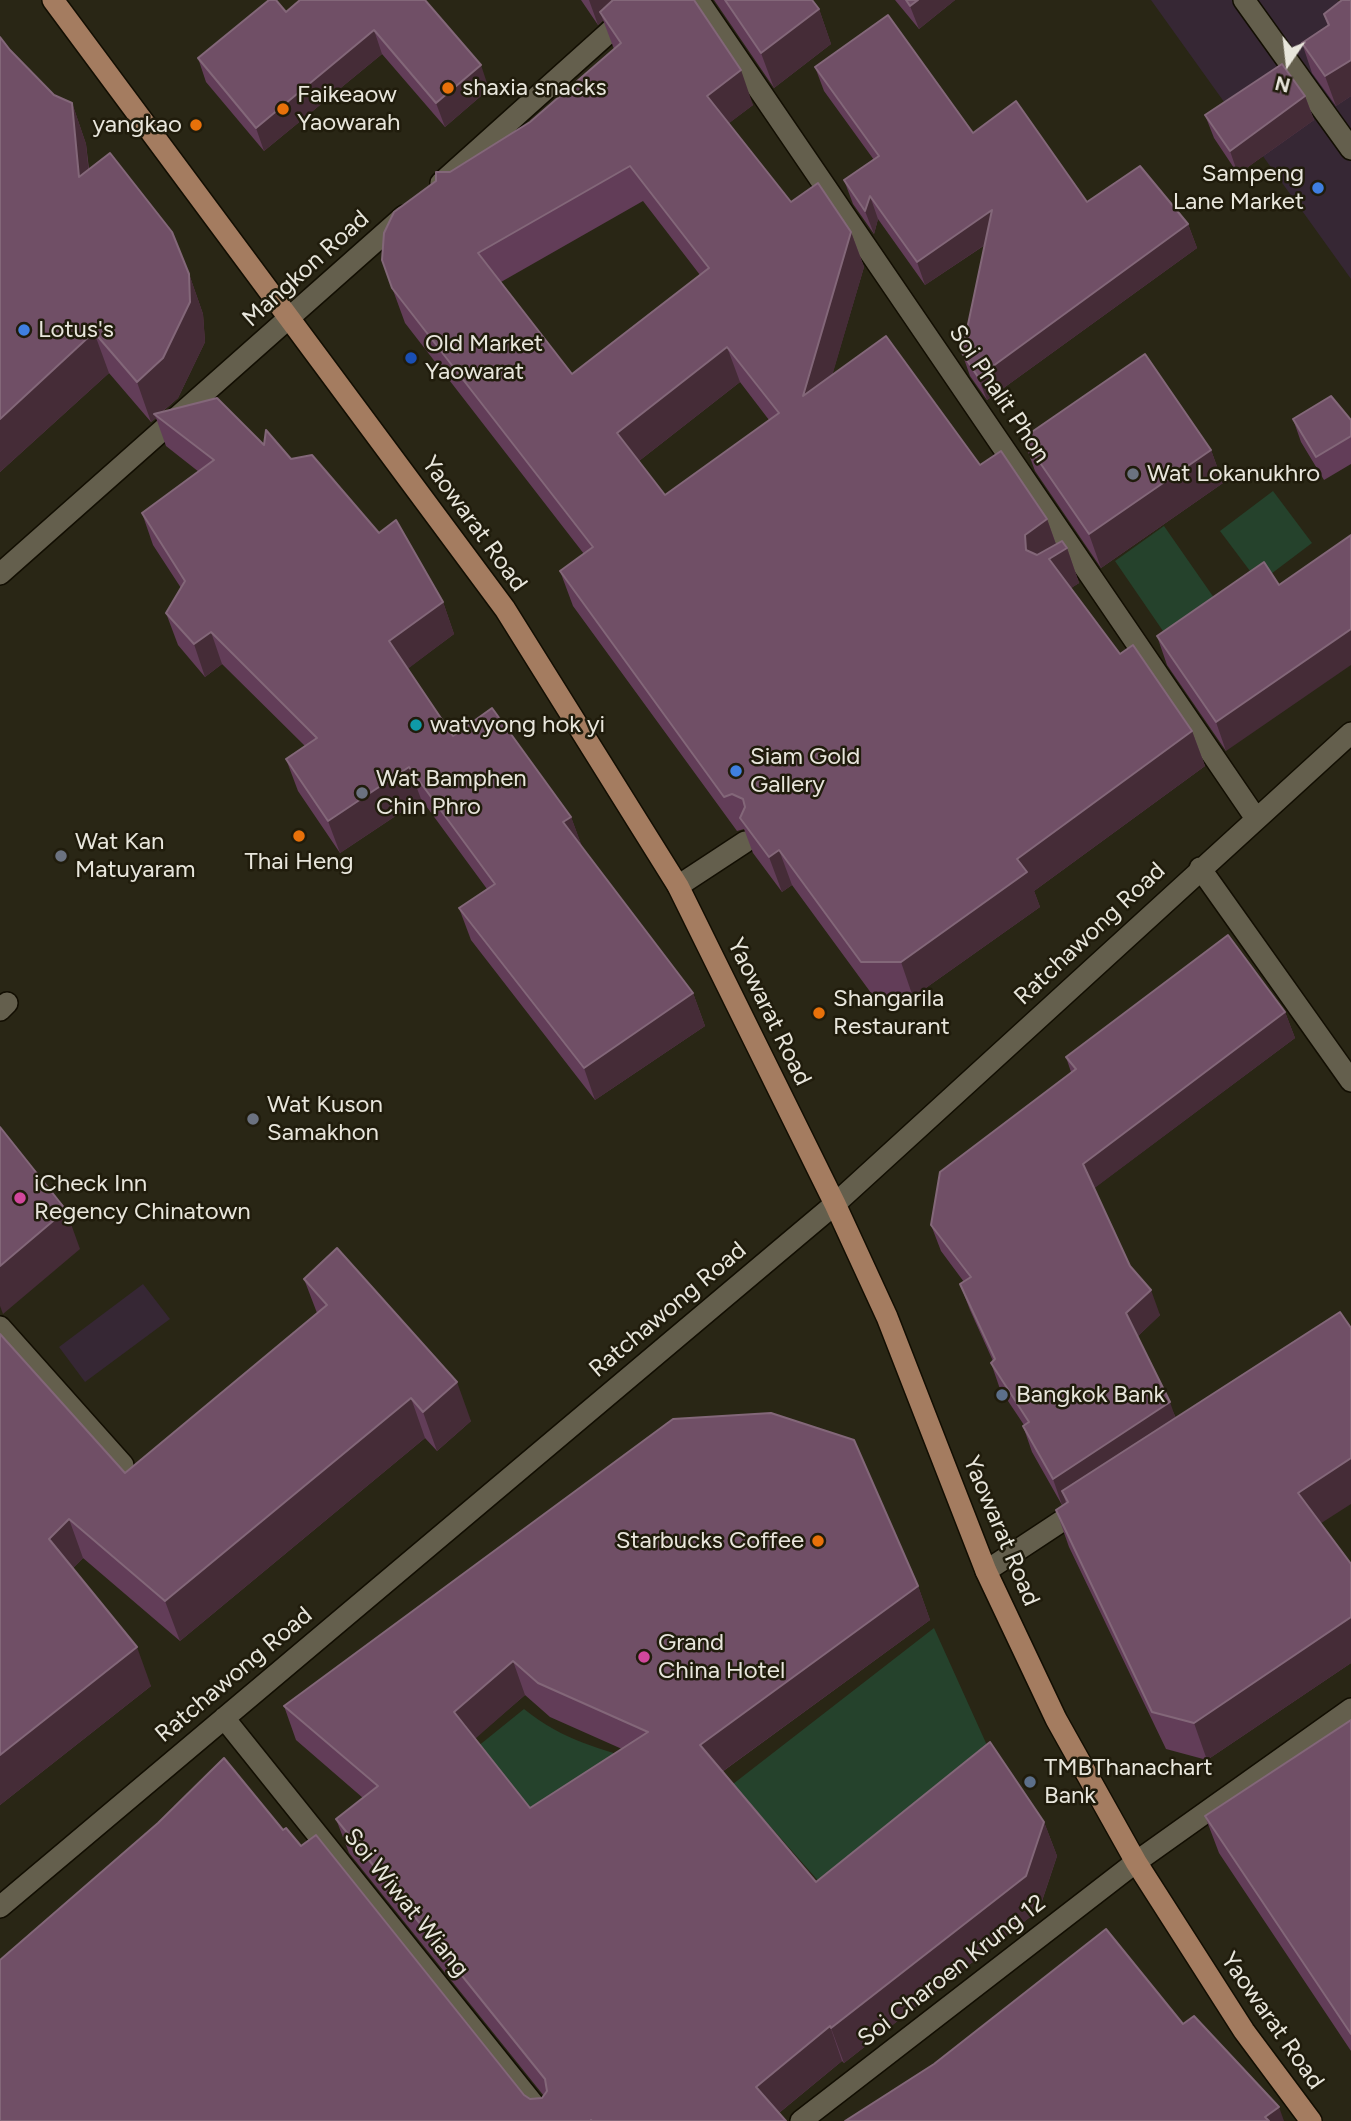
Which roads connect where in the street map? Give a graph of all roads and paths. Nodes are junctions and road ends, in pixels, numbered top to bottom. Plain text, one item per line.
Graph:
1 (53, 0) edge
2 (645, 0) edge
3 (698, 0) edge
4 (1244, 0) edge
5 (1351, 149) edge
6 (289, 319) junction
7 (1079, 558) junction
8 (1059, 570) edge
9 (0, 575) edge
10 (1351, 733) edge
11 (1255, 817) junction
12 (745, 842) edge
13 (1200, 868) junction
14 (678, 886) junction
15 (1351, 1081) edge
16 (835, 1204) junction
17 (0, 1326) edge
18 (123, 1465) dead end
19 (1106, 1492) edge
20 (986, 1571) junction
21 (1351, 1709) edge
22 (224, 1718) junction
23 (1136, 1862) junction
24 (0, 1907) edge
25 (547, 2121) edge
26 (801, 2121) edge
27 (1311, 2121) edge

1 - 6 main road, Yaowarat Road
2 - 6 street, Mangkon Road
3 - 7 street, Soi Phalit Phon
4 - 5 street
6 - 9 street, Mangkon Road
6 - 14 main road, Yaowarat Road
7 - 8 street
7 - 11 street, Soi Phalit Phon
10 - 11 street, Ratchawong Road
11 - 13 street, Ratchawong Road
12 - 14 street
13 - 15 street
13 - 16 street, Ratchawong Road
14 - 16 main road, Yaowarat Road
16 - 20 main road, Yaowarat Road
16 - 22 street, Ratchawong Road
17 - 18 street
19 - 20 street
20 - 23 main road, Yaowarat Road
21 - 23 street, Soi Charoen Krung 12
22 - 24 street, Ratchawong Road
22 - 25 street, Soi Wiwat Wiang
23 - 26 street, Soi Charoen Krung 12
23 - 27 main road, Yaowarat Road

